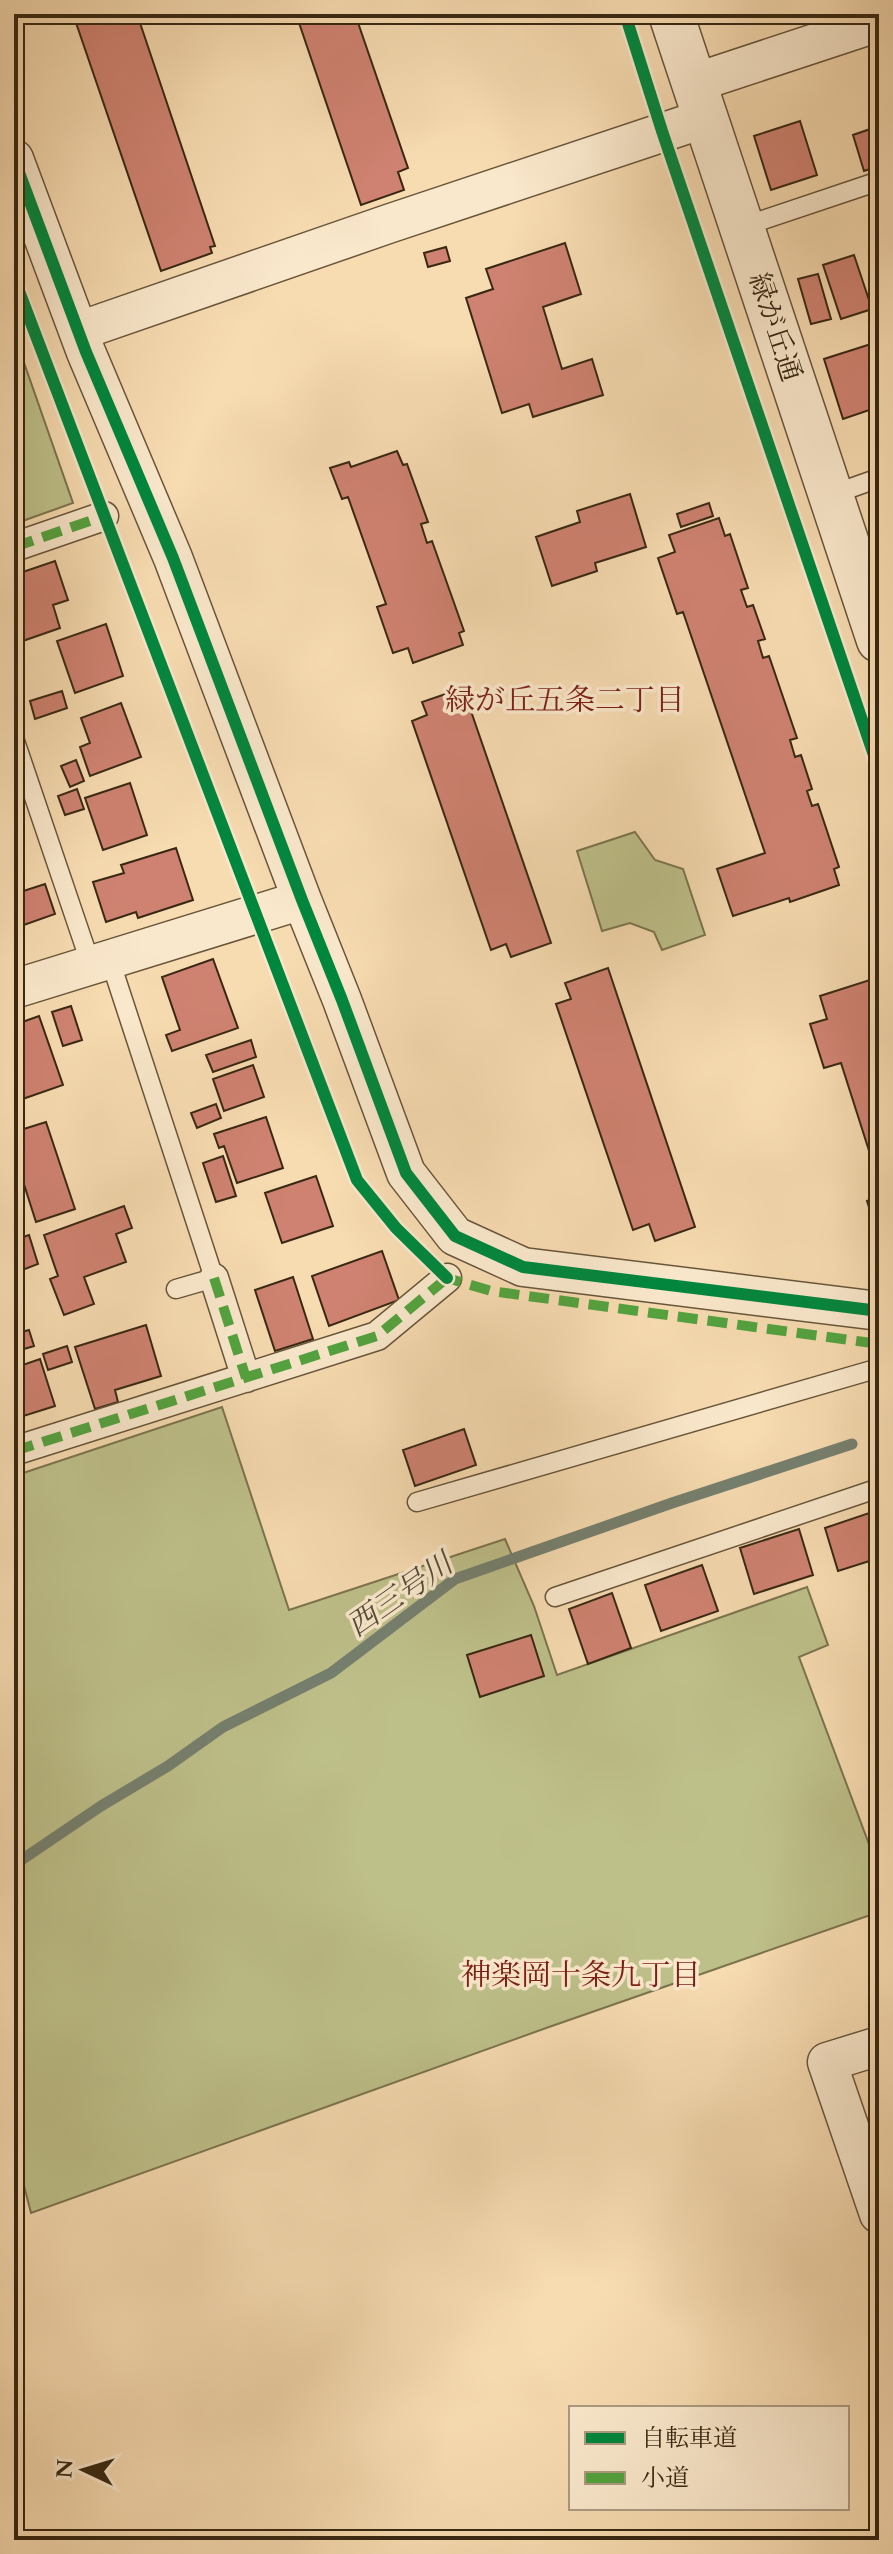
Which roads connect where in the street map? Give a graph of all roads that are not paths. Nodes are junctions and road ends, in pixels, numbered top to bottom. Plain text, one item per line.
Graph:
1 (671, 14) edge
2 (879, 22) edge
3 (700, 100) junction
4 (14, 159) edge
5 (879, 181) edge
6 (742, 227) junction
7 (79, 331) junction
8 (879, 478) edge
9 (831, 495) junction
10 (104, 516) dead end
11 (14, 547) edge
12 (879, 640) edge
13 (14, 738) edge
14 (302, 900) junction
15 (100, 963) junction
16 (14, 989) edge
17 (214, 1278) junction
18 (447, 1278) dead end
19 (176, 1289) dead end
20 (875, 1321) edge
21 (879, 1368) edge
22 (246, 1378) junction
23 (14, 1451) edge
24 (879, 1488) edge
25 (417, 1502) dead end
26 (555, 1597) dead end
27 (879, 2046) edge
28 (879, 2214) edge

1 - 3 street, 緑が丘通
2 - 3 street
3 - 6 street, 緑が丘通
3 - 7 street
4 - 7 street
5 - 6 lane
6 - 9 street, 緑が丘通
7 - 14 street
8 - 9 lane
9 - 12 street, 緑が丘通
10 - 11 street
13 - 15 lane
14 - 15 street
14 - 20 street
15 - 16 street
15 - 17 lane
17 - 19 lane
17 - 22 street
18 - 22 street
21 - 25 lane
22 - 23 street
24 - 26 lane
27 - 28 street

